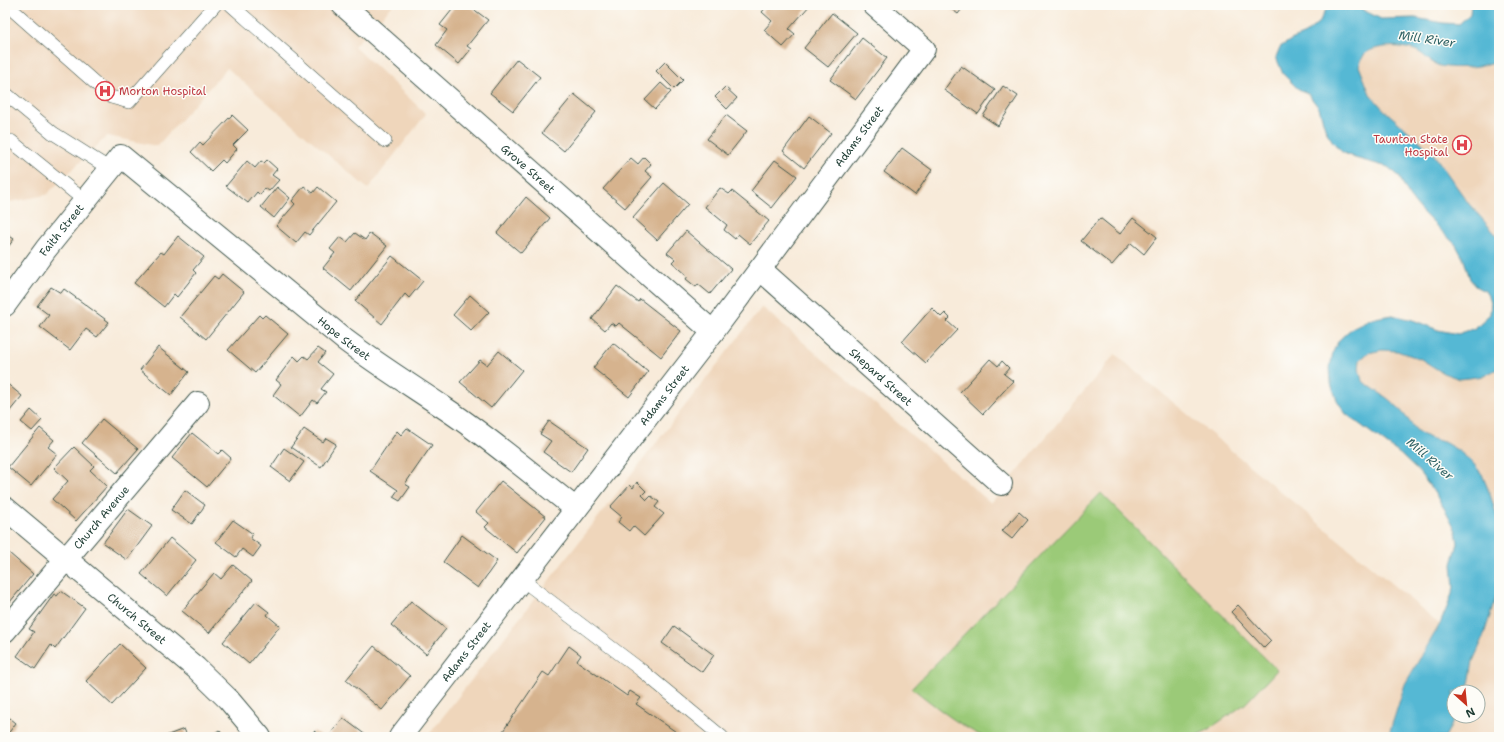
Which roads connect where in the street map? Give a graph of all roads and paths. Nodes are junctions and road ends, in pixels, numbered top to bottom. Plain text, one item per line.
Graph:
1 (7, 5) edge
2 (215, 5) edge
3 (230, 5) edge
4 (343, 5) edge
5 (874, 5) edge
6 (5, 93) edge
7 (11, 141) dead end
8 (385, 141) dead end
9 (115, 162) junction
10 (85, 201) junction
11 (760, 269) junction
12 (5, 305) edge
13 (713, 332) junction
14 (198, 403) dead end
15 (1001, 484) dead end
16 (5, 508) edge
17 (576, 509) junction
18 (66, 559) junction
19 (522, 579) junction
20 (5, 631) edge
21 (260, 737) edge
22 (400, 737) edge
23 (722, 737) edge

1 - 2 lane
3 - 8 lane
4 - 13 street, Grove Street
5 - 11 street, Adams Street
6 - 9 lane
7 - 10 lane
9 - 10 street, Faith Street
9 - 17 street, Hope Street
10 - 12 street, Faith Street
11 - 13 street, Adams Street
11 - 15 street, Shepard Street
13 - 17 street, Adams Street
14 - 18 street, Church Avenue
16 - 18 street, Church Street
17 - 19 street, Adams Street
18 - 20 street, Church Avenue
18 - 21 street, Church Street
19 - 22 street, Adams Street
19 - 23 lane

